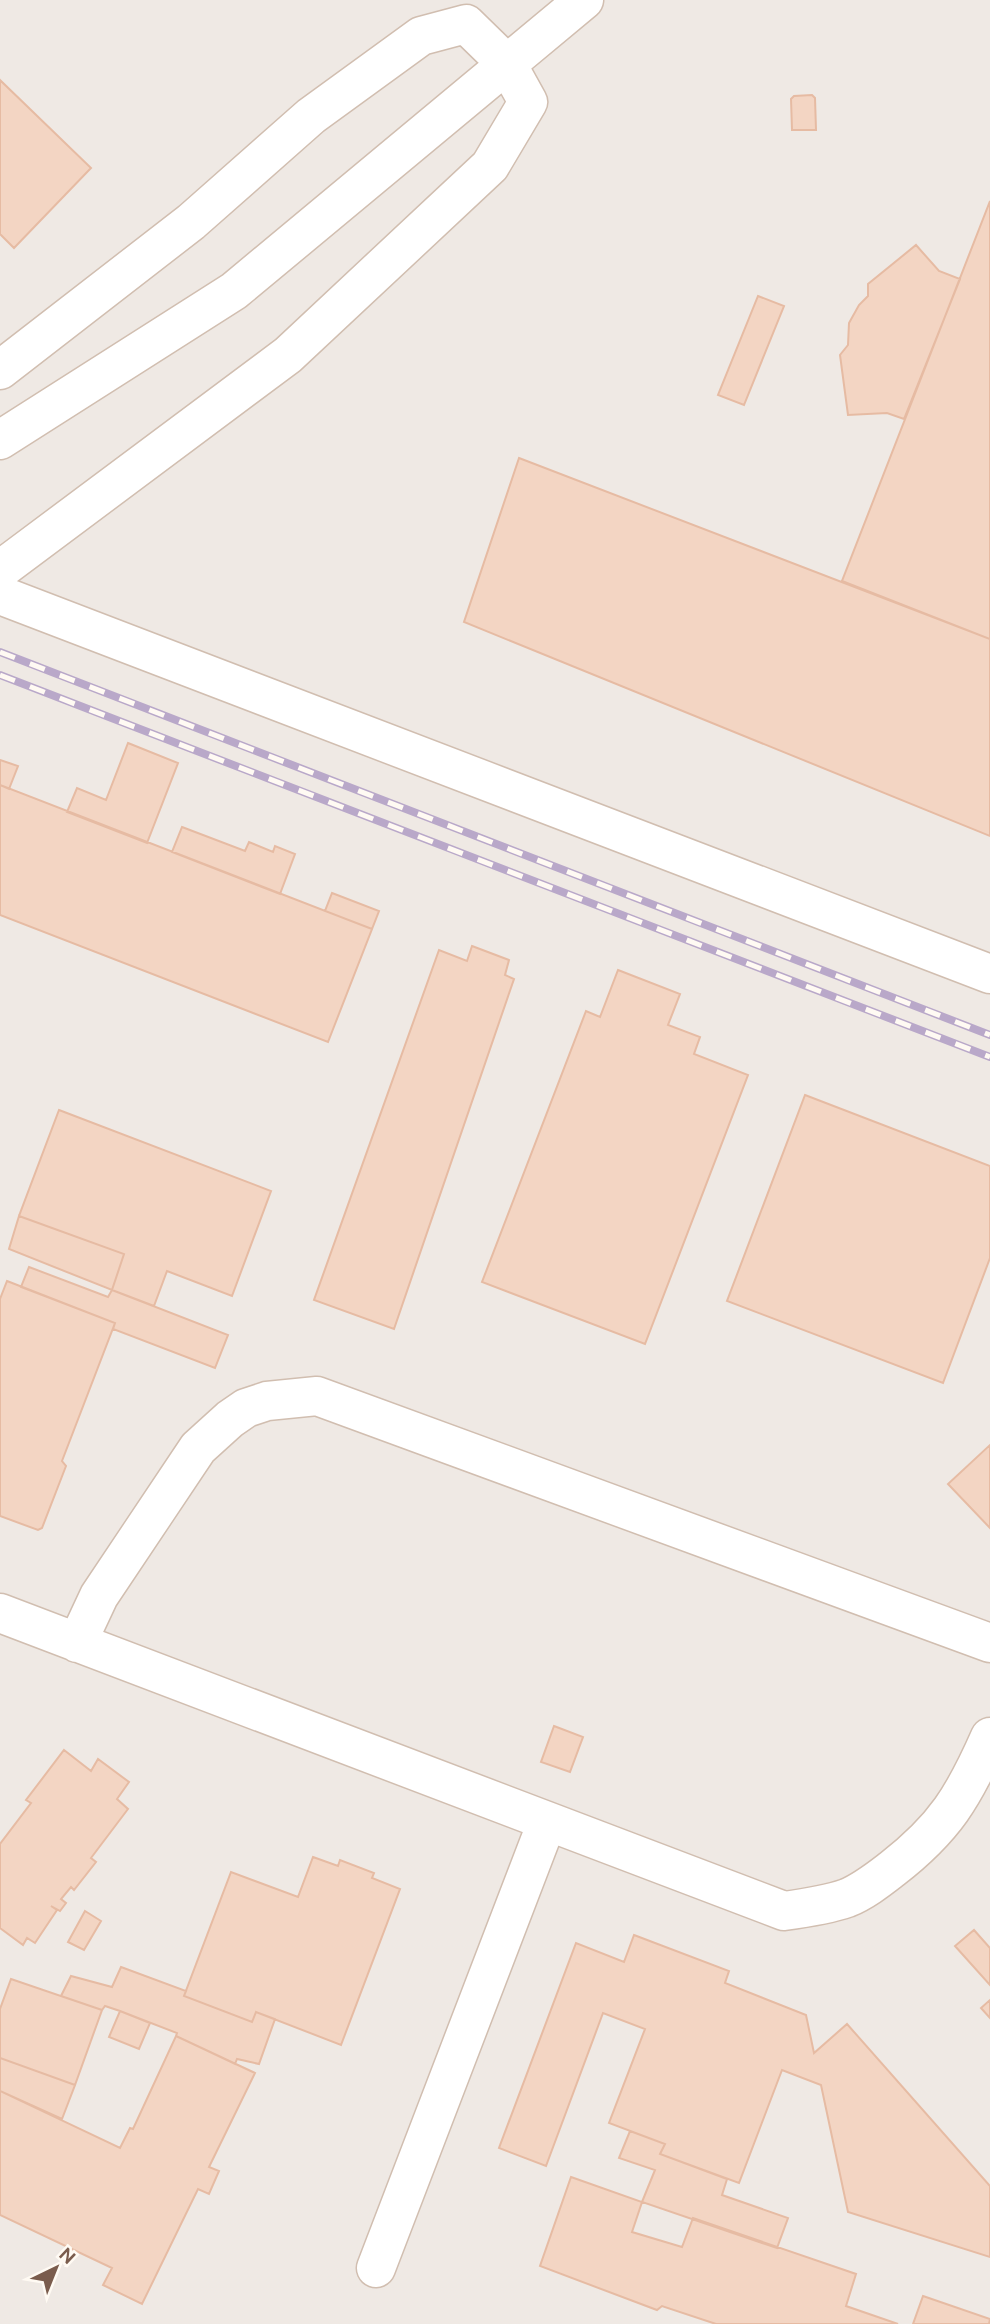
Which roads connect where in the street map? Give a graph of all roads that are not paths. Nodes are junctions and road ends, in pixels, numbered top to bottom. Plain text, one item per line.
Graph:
1 (584, 0) edge
2 (442, 15) edge
3 (507, 64) junction
4 (0, 370) edge
5 (1, 439) edge
6 (0, 570) edge
7 (0, 595) edge
8 (990, 974) edge
9 (0, 1613) edge
10 (77, 1643) junction
11 (990, 1643) edge
12 (990, 1737) edge
13 (547, 1822) junction
14 (376, 2268) dead end

1 - 3 street
2 - 3 street
2 - 4 street
3 - 5 street
3 - 6 street
7 - 8 street
9 - 10 street
10 - 11 street
10 - 13 street
12 - 13 street
13 - 14 street

